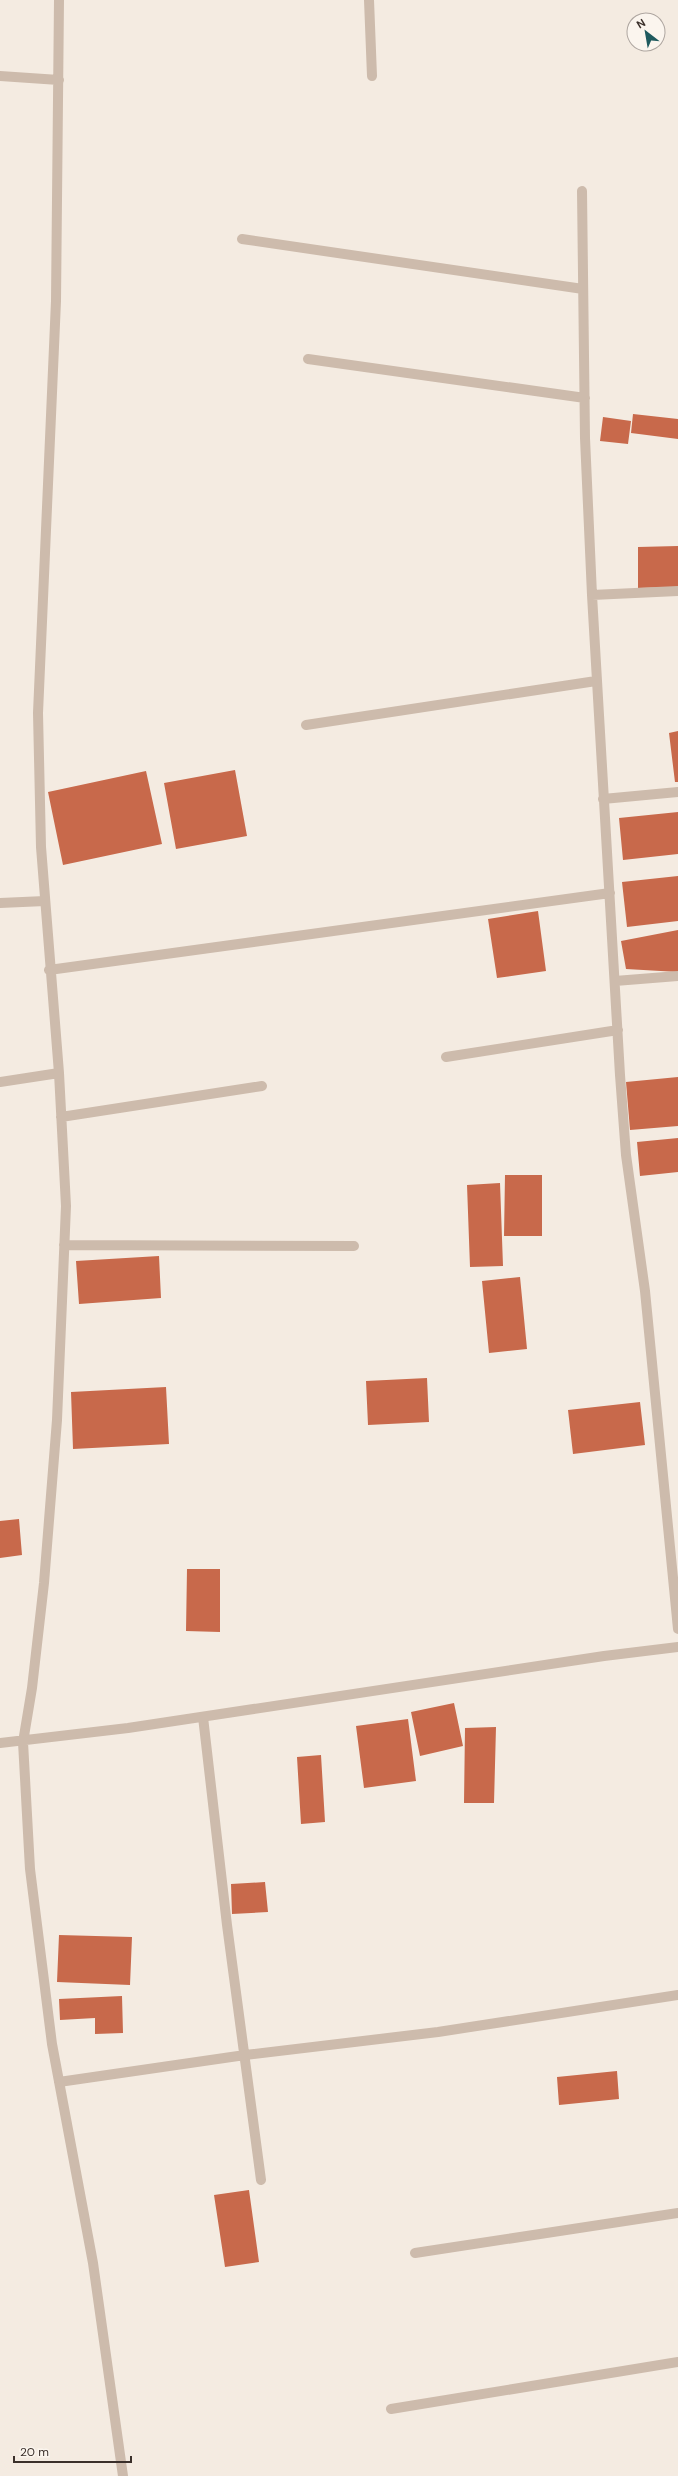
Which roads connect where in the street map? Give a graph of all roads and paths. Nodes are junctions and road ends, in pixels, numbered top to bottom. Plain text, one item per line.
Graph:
1 (59, 0) edge
2 (369, 0) edge
3 (0, 76) edge
4 (372, 76) dead end
5 (59, 80) junction
6 (582, 191) dead end
7 (242, 239) dead end
8 (583, 289) junction
9 (308, 359) dead end
10 (584, 398) junction
11 (678, 591) edge
12 (592, 595) junction
13 (596, 681) junction
14 (306, 725) dead end
15 (678, 792) edge
16 (603, 798) junction
17 (610, 893) junction
18 (45, 901) junction
19 (0, 903) edge
20 (49, 970) junction
21 (678, 976) edge
22 (615, 981) junction
23 (618, 1030) junction
24 (446, 1057) dead end
25 (59, 1073) junction
26 (0, 1082) edge
27 (262, 1086) dead end
28 (61, 1117) junction
29 (64, 1245) junction
30 (354, 1246) dead end
31 (674, 1545) edge
32 (678, 1629) edge
33 (678, 1647) edge
34 (204, 1717) junction
35 (23, 1742) junction
36 (0, 1743) edge
37 (678, 1995) edge
38 (244, 2055) junction
39 (59, 2082) junction
40 (261, 2180) dead end
41 (678, 2213) edge
42 (415, 2253) dead end
43 (678, 2362) edge
44 (392, 2409) dead end
45 (123, 2476) edge

1 - 5 street
2 - 4 street
3 - 5 street
5 - 18 street
6 - 8 street
7 - 8 street
8 - 10 street
9 - 10 street
10 - 12 street
11 - 12 street
12 - 13 street
13 - 14 street
13 - 16 street
15 - 16 street
16 - 17 street
17 - 20 street
17 - 22 street
18 - 19 street
18 - 20 street
20 - 25 street
21 - 22 street
22 - 23 street
23 - 24 street
23 - 31 street
25 - 26 street
25 - 28 street
27 - 28 street
28 - 29 street
29 - 30 street
29 - 35 street
31 - 32 street
33 - 34 street
34 - 35 street
34 - 38 street
35 - 36 street
35 - 39 street
37 - 38 street
38 - 39 street
38 - 40 street
39 - 45 street
41 - 42 street
43 - 44 street

